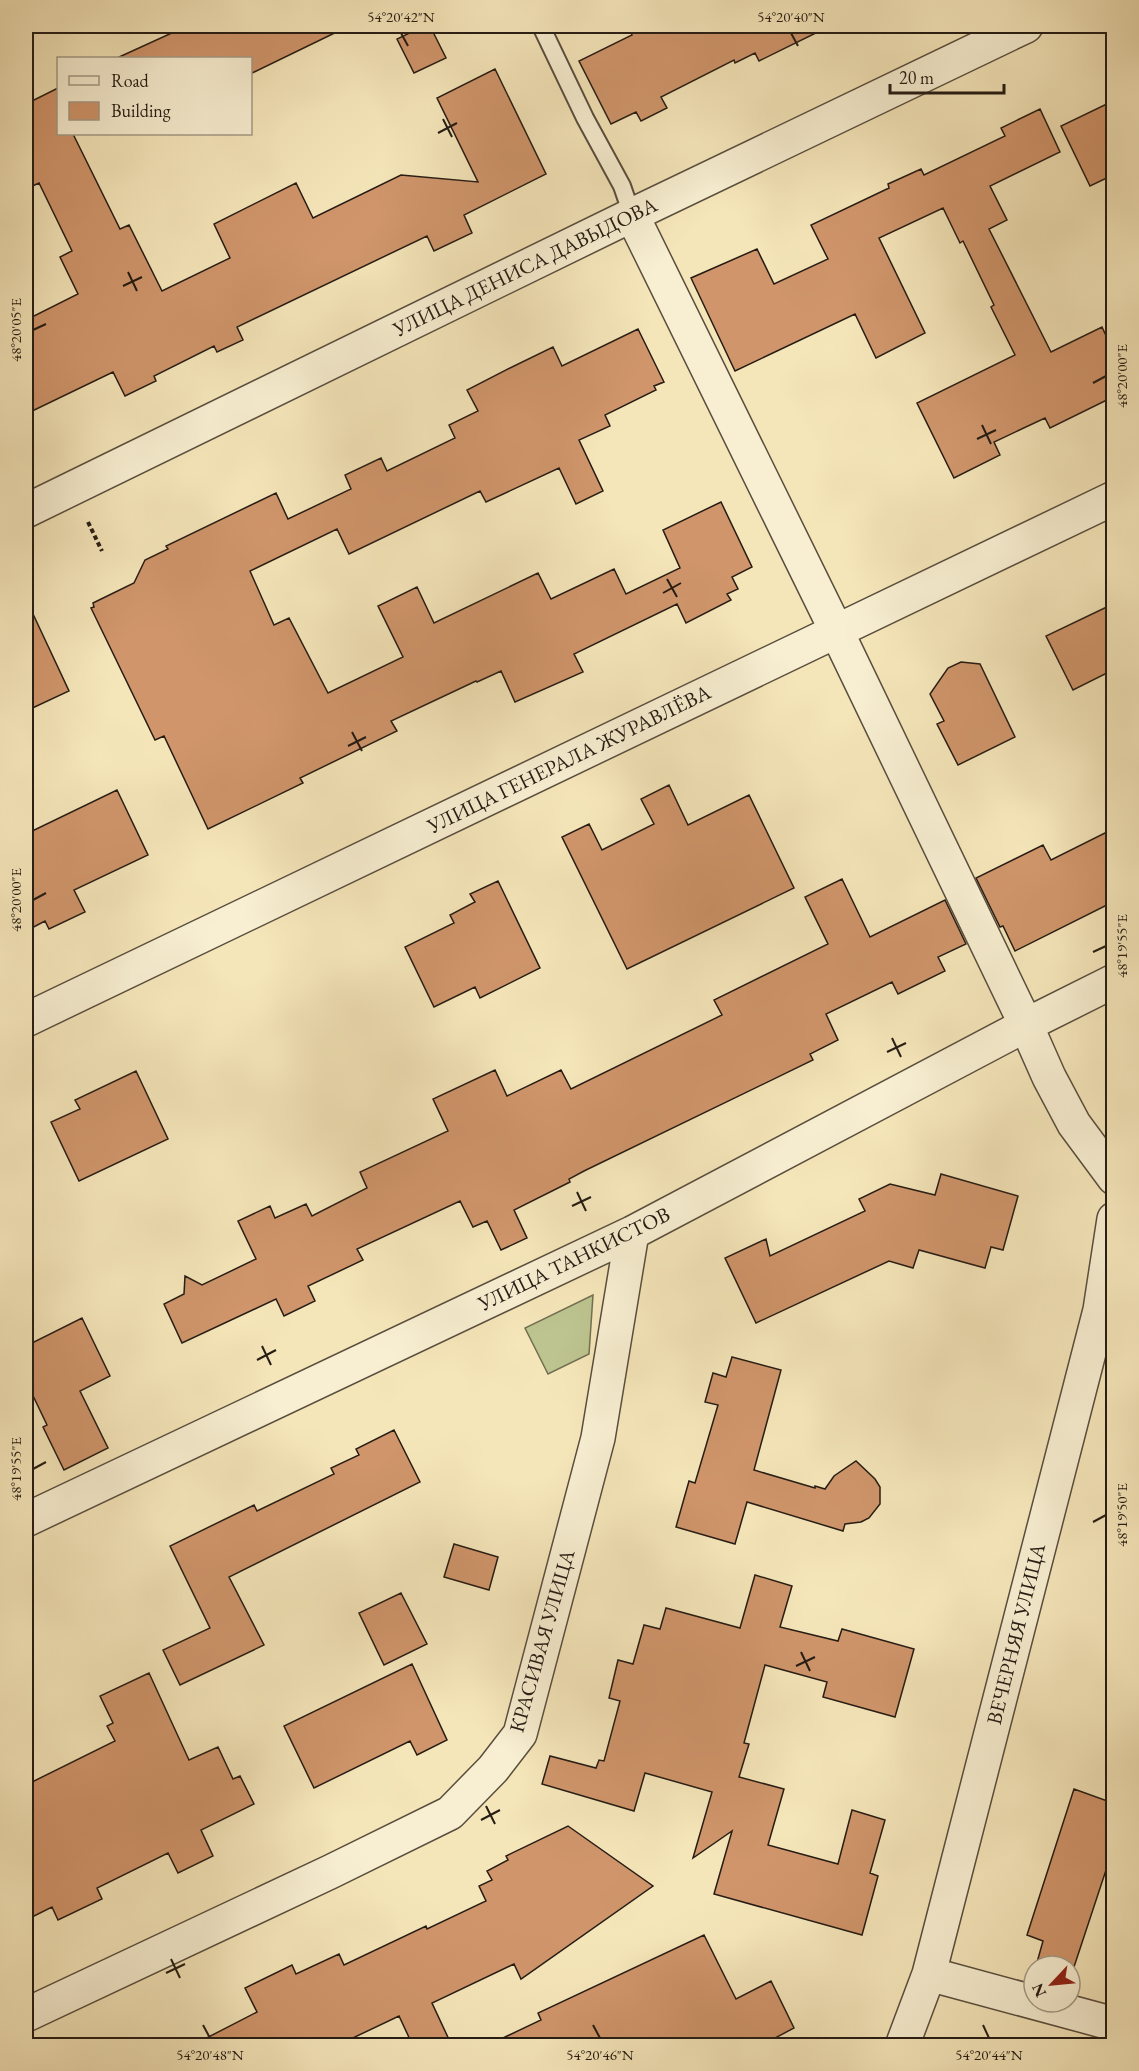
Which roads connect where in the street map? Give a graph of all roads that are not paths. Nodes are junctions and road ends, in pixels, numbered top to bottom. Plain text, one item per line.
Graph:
1 (541, 26) edge
2 (1026, 26) edge
3 (632, 215) junction
4 (1113, 498) edge
5 (26, 511) edge
6 (836, 630) junction
7 (1113, 981) edge
8 (26, 1020) edge
9 (1026, 1025) junction
10 (1113, 1178) edge
11 (1113, 1219) edge
12 (632, 1233) junction
13 (26, 1520) edge
14 (929, 1974) junction
15 (26, 2015) edge
16 (1113, 2024) edge
17 (902, 2046) edge

1 - 3 lane
2 - 3 street, УЛИЦА ДЕНИСА ДАВЫДОВА
3 - 5 street, УЛИЦА ДЕНИСА ДАВЫДОВА
3 - 6 street
4 - 6 street, УЛИЦА ГЕНЕРАЛА ЖУРАВЛЁВА
6 - 8 street, УЛИЦА ГЕНЕРАЛА ЖУРАВЛЁВА
6 - 9 street
7 - 9 street, УЛИЦА ТАНКИСТОВ
9 - 10 street
9 - 12 street, УЛИЦА ТАНКИСТОВ
11 - 14 street, ВЕЧЕРНЯЯ УЛИЦА
12 - 13 street, УЛИЦА ТАНКИСТОВ
12 - 15 street, КРАСИВАЯ УЛИЦА
14 - 16 street
14 - 17 street, ВЕЧЕРНЯЯ УЛИЦА

